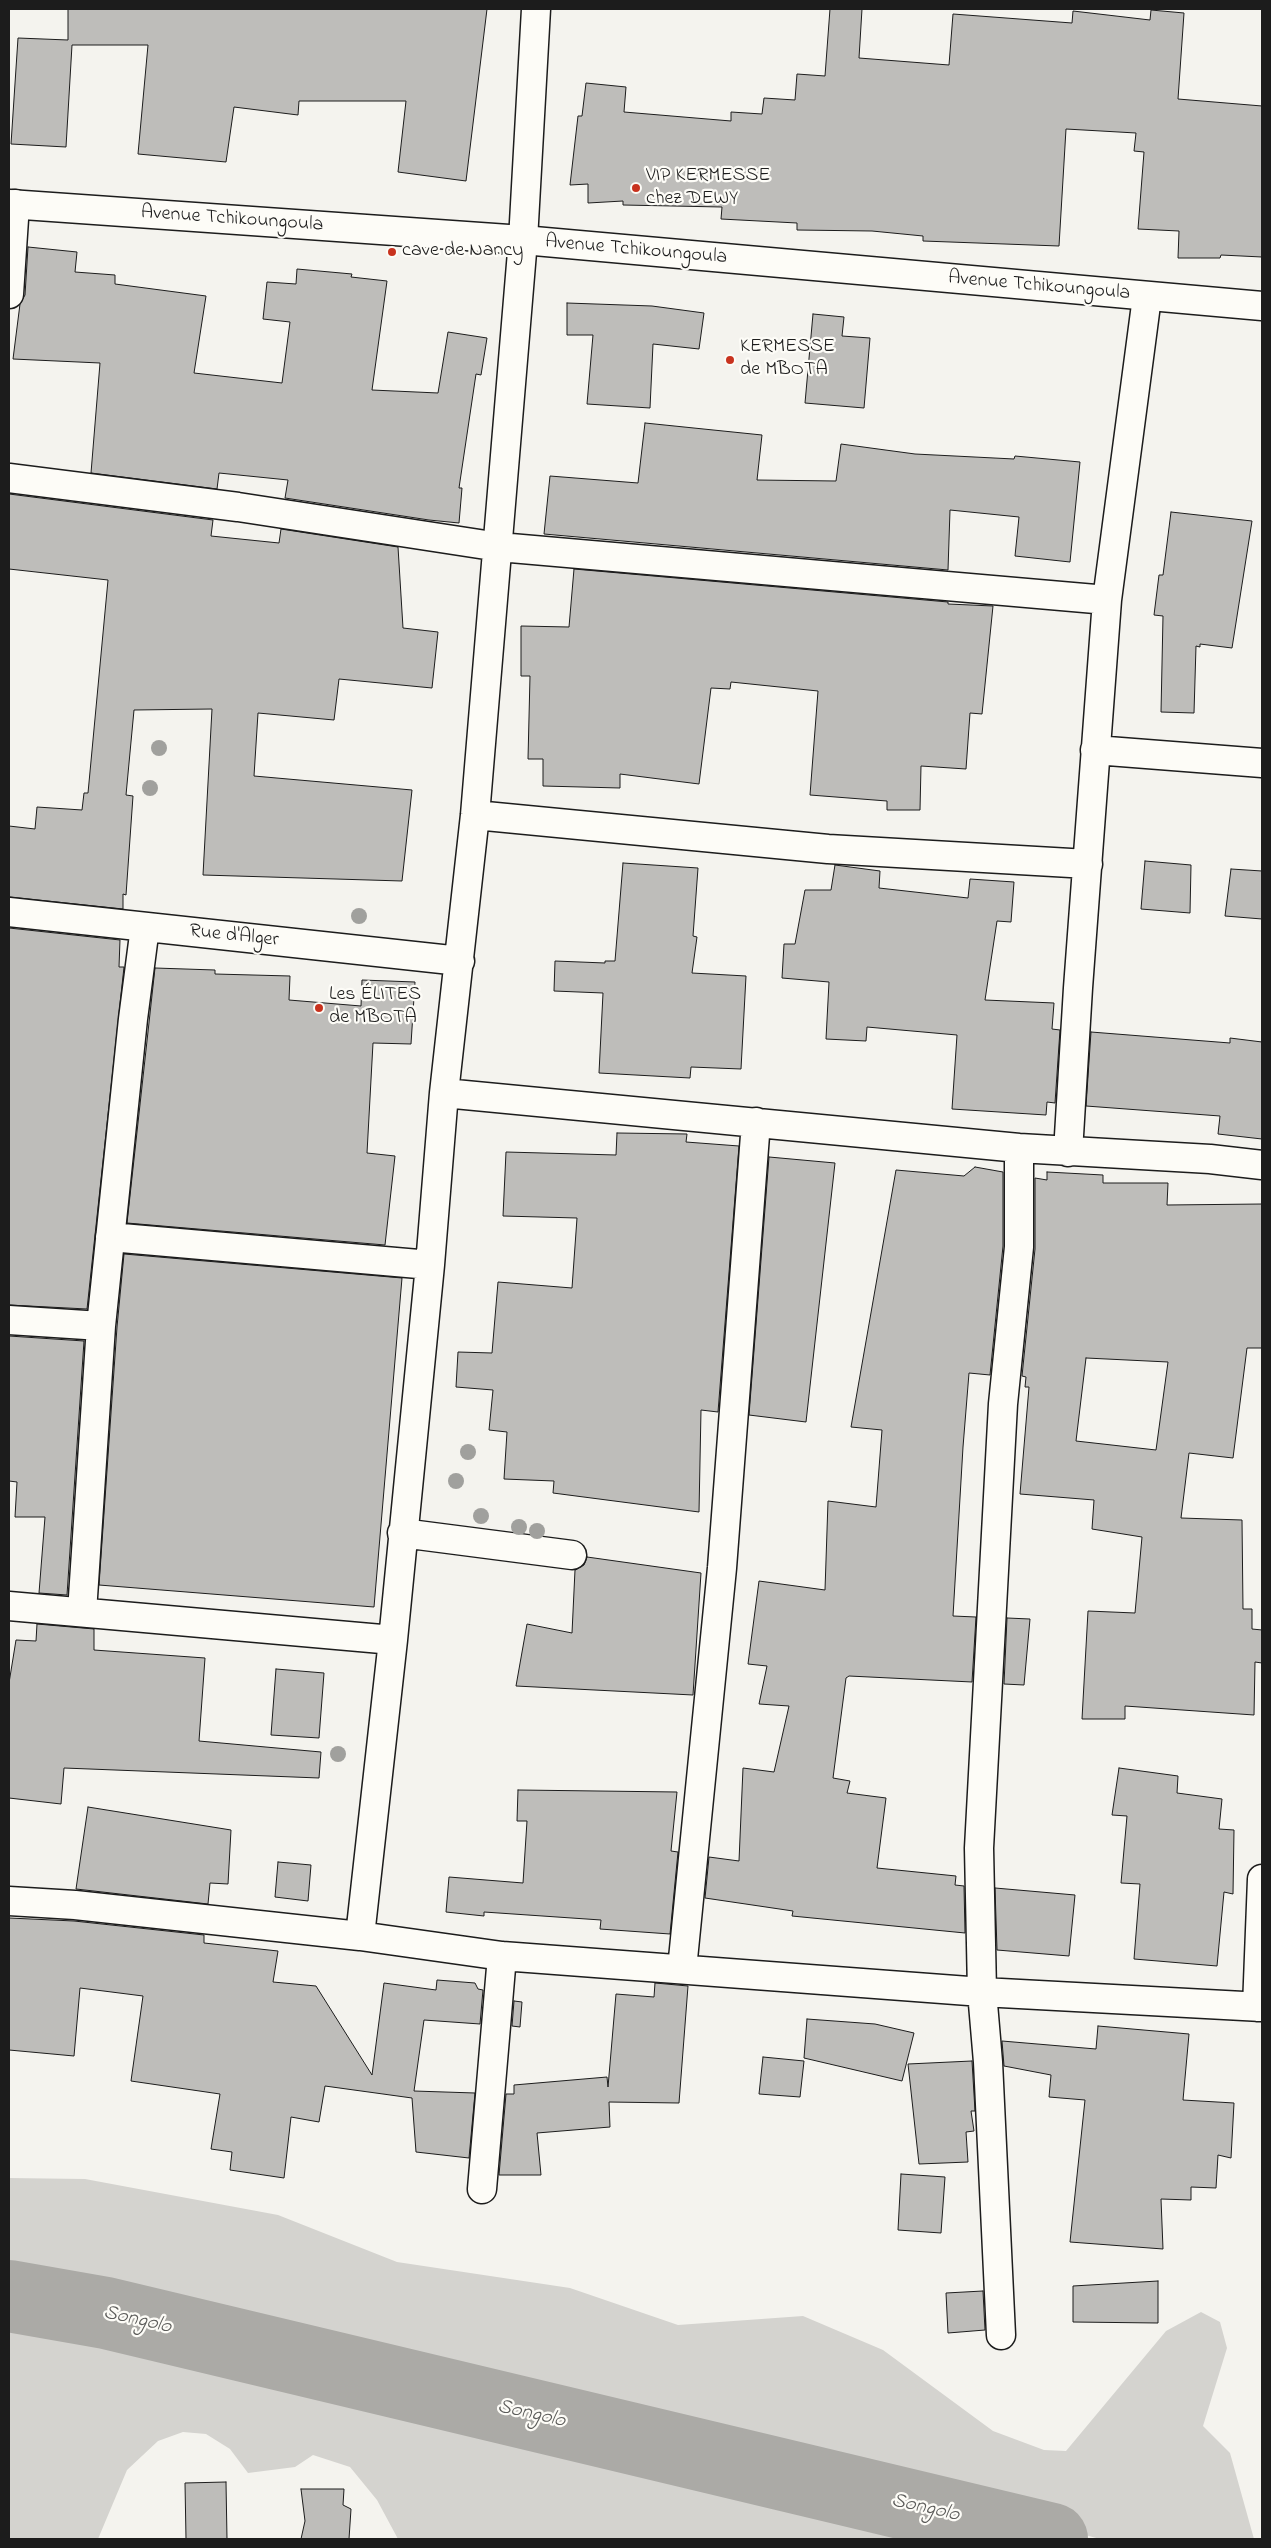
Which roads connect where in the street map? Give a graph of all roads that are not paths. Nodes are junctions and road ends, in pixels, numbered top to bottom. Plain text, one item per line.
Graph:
1 (536, 9) edge
2 (12, 204) edge
3 (524, 240) junction
4 (9, 294) edge
5 (1147, 297) junction
6 (1262, 306) edge
7 (9, 478) edge
8 (499, 548) junction
9 (1108, 600) junction
10 (1095, 750) junction
11 (1262, 763) edge
12 (475, 815) junction
13 (1088, 864) junction
14 (9, 912) edge
15 (145, 927) junction
16 (460, 962) junction
17 (444, 1093) junction
18 (756, 1122) junction
19 (1019, 1148) junction
20 (1068, 1152) junction
21 (1262, 1165) edge
22 (110, 1237) junction
23 (430, 1265) junction
24 (9, 1320) edge
25 (101, 1326) junction
26 (402, 1533) junction
27 (572, 1554) dead end
28 (9, 1606) edge
29 (82, 1612) junction
30 (393, 1640) junction
31 (1262, 1879) edge
32 (9, 1901) edge
33 (360, 1936) junction
34 (502, 1956) junction
35 (682, 1969) junction
36 (982, 1992) junction
37 (1260, 2007) edge
38 (482, 2189) dead end
39 (1001, 2334) dead end

1 - 3 street
2 - 3 street, Avenue Tchikoungoula
2 - 4 street
3 - 5 street, Avenue Tchikoungoula
3 - 8 street
5 - 6 street, Avenue Tchikoungoula
5 - 9 street
7 - 8 street
8 - 9 street
8 - 12 street
9 - 10 street
10 - 11 street
10 - 13 street
12 - 13 street
12 - 16 street
13 - 20 street
14 - 15 street, Rue d'Alger
15 - 16 street, Rue d'Alger
15 - 22 street
16 - 17 street
17 - 18 street
17 - 23 street
18 - 19 street
18 - 35 street
19 - 20 street
19 - 36 street
20 - 21 street
22 - 23 street
22 - 25 street
23 - 26 street
24 - 25 street
25 - 29 street
26 - 27 street
26 - 30 street
28 - 29 street
29 - 30 street
30 - 33 street
31 - 37 street
32 - 33 street
33 - 34 street
34 - 35 street
34 - 38 street
35 - 36 street
36 - 37 street
36 - 39 street

